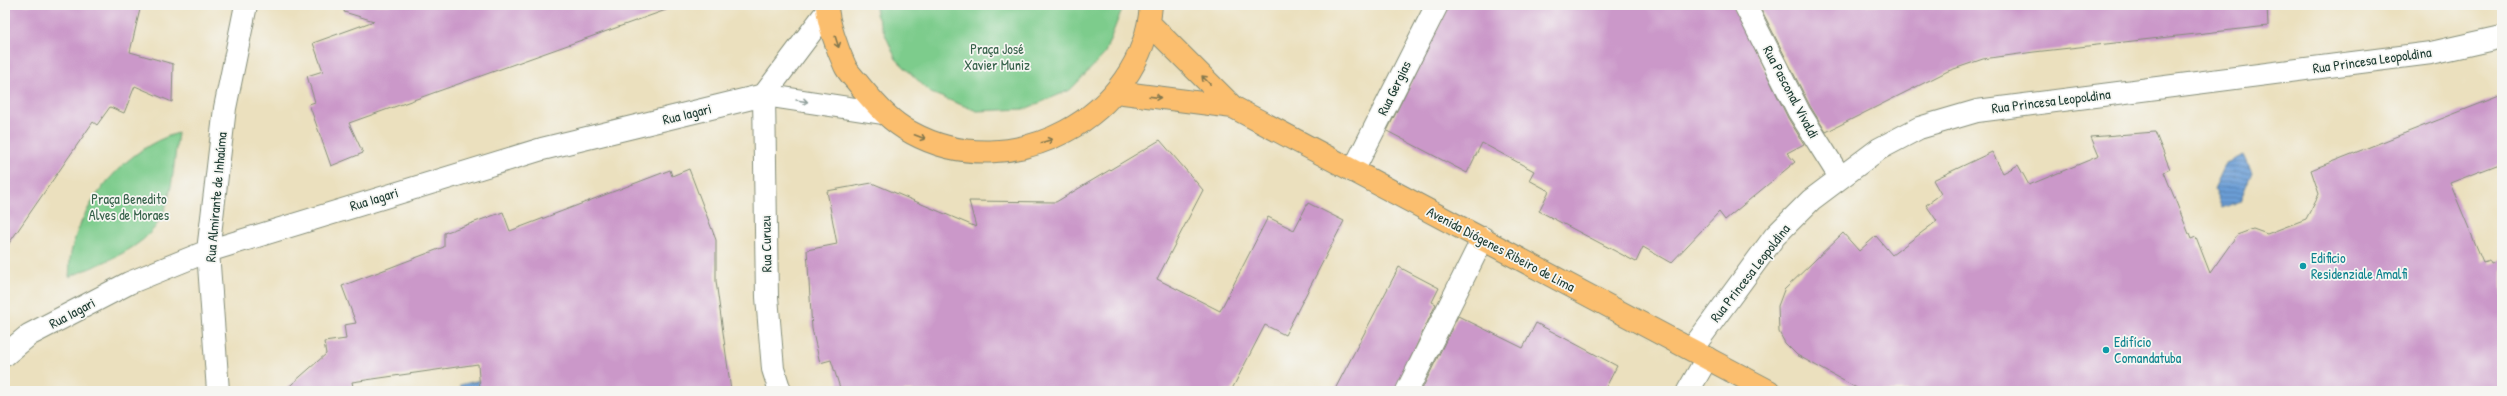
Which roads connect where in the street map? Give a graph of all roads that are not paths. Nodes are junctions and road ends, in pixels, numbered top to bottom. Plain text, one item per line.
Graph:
1 (246, 5) edge
2 (1437, 5) edge
3 (1745, 5) edge
4 (827, 8) edge
5 (1151, 14) edge
6 (2502, 37) edge
7 (1116, 92) junction
8 (764, 95) junction
9 (1233, 107) junction
10 (882, 112) junction
11 (1353, 171) junction
12 (1840, 177) junction
13 (1483, 238) junction
14 (208, 251) junction
15 (1699, 354) junction
16 (5, 355) edge
17 (218, 391) edge
18 (780, 391) edge
19 (1407, 391) edge
20 (1688, 391) edge
21 (1769, 391) edge

1 - 14 street, Rua Almirante de Inhaúma
2 - 11 street, Rua Gergias
3 - 12 street, Rua Pasconal Vivaldi
4 - 8 street
4 -> 10 main road
5 - 7 main road
9 -> 5 main road, Avenida Diógenes Ribeiro de Lima
6 - 12 street, Rua Princesa Leopoldina
7 -> 9 main road, Avenida Diógenes Ribeiro de Lima
10 -> 7 main road
8 -> 10 street, Rua Iagari
8 - 14 street, Rua Iagari
8 - 18 street, Rua Curuzu
9 - 11 main road, Avenida Diógenes Ribeiro de Lima
11 - 13 main road, Avenida Diógenes Ribeiro de Lima
12 - 15 street, Rua Princesa Leopoldina
13 - 15 main road, Avenida Diógenes Ribeiro de Lima
13 - 19 street
14 - 16 street, Rua Iagari
14 - 17 street, Rua Almirante de Inhaúma
15 - 20 street, Rua Princesa Leopoldina
15 - 21 main road, Avenida Diógenes Ribeiro de Lima

